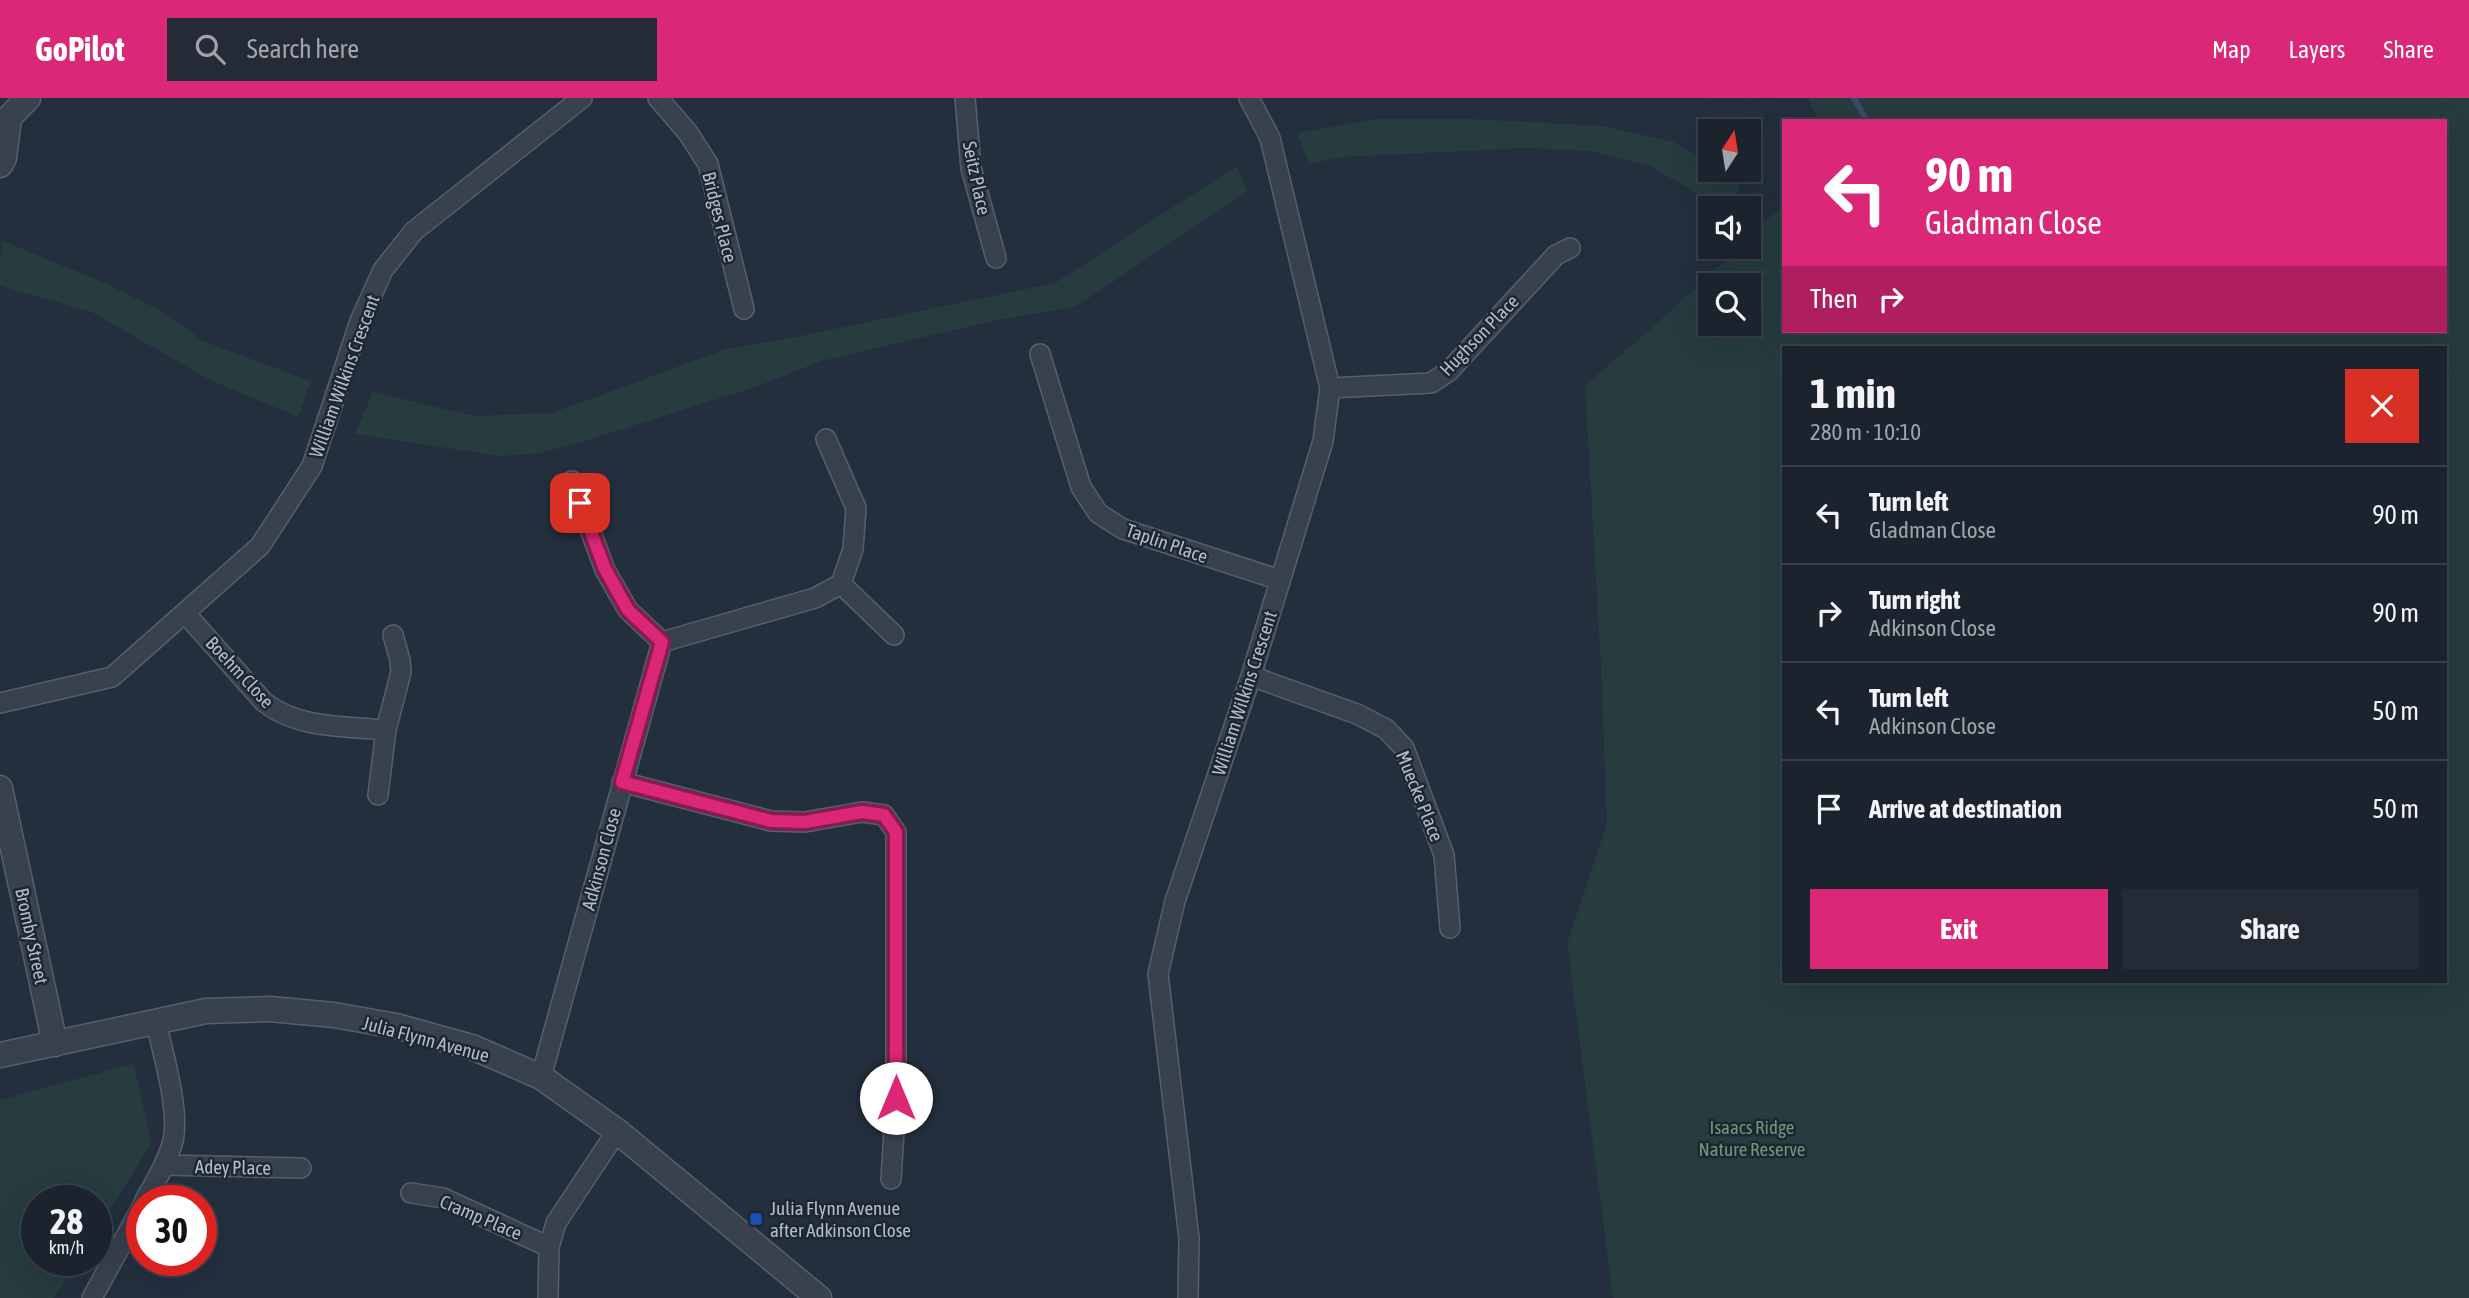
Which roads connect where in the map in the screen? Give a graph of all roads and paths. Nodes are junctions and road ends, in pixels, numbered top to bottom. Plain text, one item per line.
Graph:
1 (28, 98) edge
2 (582, 98) edge
3 (658, 98) edge
4 (965, 98) edge
5 (1249, 98) edge
6 (4, 123) edge
7 (0, 165) edge
8 (1570, 248) dead end
9 (996, 258) dead end
10 (744, 309) dead end
11 (1040, 354) dead end
12 (1331, 388) junction
13 (826, 439) dead end
14 (572, 481) dead end
15 (1280, 580) junction
16 (841, 584) junction
17 (185, 612) junction
18 (393, 635) dead end
19 (894, 635) dead end
20 (662, 642) junction
21 (1251, 676) junction
22 (0, 703) edge
23 (386, 730) junction
24 (622, 782) junction
25 (0, 788) edge
26 (378, 795) dead end
27 (1450, 928) dead end
28 (156, 1022) junction
29 (55, 1044) junction
30 (0, 1055) edge
31 (541, 1077) junction
32 (617, 1131) junction
33 (164, 1166) junction
34 (301, 1168) dead end
35 (891, 1179) dead end
36 (153, 1185) edge
37 (411, 1193) dead end
38 (126, 1236) edge
39 (549, 1247) junction
40 (92, 1298) edge
41 (548, 1298) edge
42 (818, 1298) edge
43 (1188, 1298) edge

1 - 6 street
2 - 17 street, William Wilkins Crescent
3 - 10 street, Bridges Place
4 - 9 street, Seitz Place
5 - 12 street, William Wilkins Crescent
6 - 7 street
8 - 12 street, Hughson Place
11 - 15 street, Taplin Place
12 - 15 street, William Wilkins Crescent
13 - 16 street
14 - 20 street
15 - 21 street, William Wilkins Crescent
16 - 19 street
16 - 20 street
17 - 22 street, William Wilkins Crescent
17 - 23 street, Boehm Close
18 - 23 street
20 - 24 street, Adkinson Close
21 - 27 street, Muecke Place
21 - 43 street, William Wilkins Crescent
23 - 26 street
24 - 31 street, Adkinson Close
24 - 35 street
25 - 29 street, Bromby Street
28 - 29 street, Julia Flynn Avenue
28 - 31 street, Julia Flynn Avenue
28 - 33 street
29 - 30 street, Julia Flynn Avenue
31 - 32 street, Julia Flynn Avenue
32 - 39 street
32 - 42 street, Julia Flynn Avenue
33 - 34 street, Adey Place
33 - 36 street
37 - 39 street, Cramp Place
38 - 40 street
39 - 41 street

